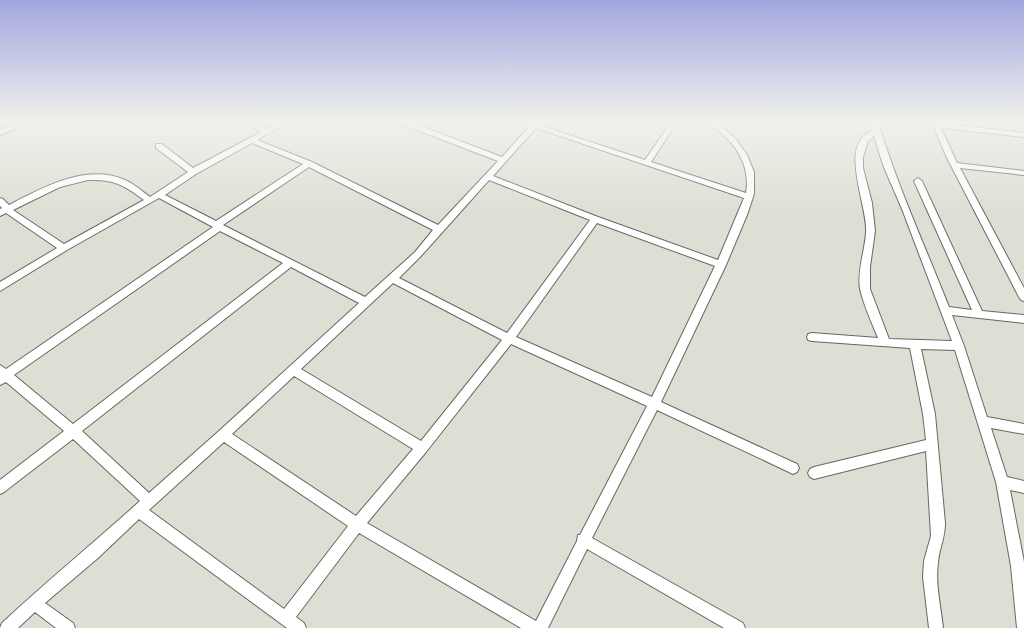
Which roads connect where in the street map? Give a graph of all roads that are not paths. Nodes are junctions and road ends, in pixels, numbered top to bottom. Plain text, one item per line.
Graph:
1 (166, 151) edge
2 (231, 151) edge
3 (278, 151) edge
4 (480, 151) edge
5 (511, 151) edge
6 (616, 151) edge
7 (654, 151) edge
8 (739, 151) edge
9 (861, 151) edge
10 (882, 151) edge
11 (949, 151) edge
12 (503, 160) junction
13 (647, 162) junction
14 (309, 164) junction
15 (956, 165) junction
16 (194, 172) junction
17 (1024, 172) edge
18 (488, 177) junction
19 (918, 181) dead end
20 (161, 194) junction
21 (749, 196) junction
22 (149, 200) junction
23 (0, 201) edge
24 (3, 211) edge
25 (595, 219) junction
26 (218, 226) junction
27 (439, 229) junction
28 (64, 248) junction
29 (290, 263) junction
30 (721, 265) junction
31 (393, 279) junction
32 (0, 287) edge
33 (1024, 296) edge
34 (366, 302) junction
35 (946, 312) junction
36 (979, 315) junction
37 (1024, 319) edge
38 (812, 336) dead end
39 (509, 339) junction
40 (886, 343) junction
41 (915, 344) junction
42 (959, 346) junction
43 (294, 370) junction
44 (2, 375) edge
45 (655, 404) junction
46 (983, 421) junction
47 (1024, 429) edge
48 (73, 431) junction
49 (223, 436) junction
50 (932, 444) junction
51 (422, 448) junction
52 (793, 468) dead end
53 (814, 473) dead end
54 (1002, 482) junction
55 (1024, 487) edge
56 (0, 488) edge
57 (144, 506) junction
58 (358, 525) junction
59 (583, 540) junction
60 (1021, 567) edge
61 (34, 603) junction
62 (286, 618) junction
63 (7, 628) edge
64 (68, 628) edge
65 (299, 628) edge
66 (535, 628) edge
67 (540, 628) edge
68 (738, 628) edge
69 (936, 628) edge
70 (1024, 628) edge

1 - 16 street
2 - 16 street
3 - 14 street
4 - 12 street
5 - 12 street
6 - 13 street
7 - 13 street
8 - 21 street
9 - 40 street
10 - 35 street
11 - 15 street
12 - 18 street
13 - 21 street
14 - 26 street
14 - 27 street
15 - 17 street
15 - 33 street
16 - 20 street
18 - 25 street
18 - 27 street
19 - 36 street
20 - 22 street
20 - 26 street
21 - 30 street
22 - 24 street
22 - 28 street
23 - 24 street
24 - 28 street
25 - 30 street
25 - 39 street
26 - 29 street
26 - 44 street
27 - 31 street
28 - 32 street
29 - 34 street
29 - 48 street
30 - 45 street
31 - 34 street
31 - 39 street
34 - 43 street
35 - 36 street
35 - 42 street
36 - 37 street
38 - 40 street
39 - 45 street
39 - 51 street
40 - 41 street
41 - 42 street
41 - 50 street
42 - 46 street
43 - 49 street
43 - 51 street
44 - 48 street
45 - 52 street
45 - 59 street
46 - 47 street
46 - 54 street
48 - 56 street
48 - 57 street
49 - 57 street
49 - 58 street
50 - 53 street
50 - 69 street
51 - 58 street
54 - 55 street
54 - 60 street
57 - 61 street
57 - 62 street
58 - 62 street
58 - 66 street
59 - 67 street
59 - 68 street
60 - 70 street
61 - 63 street
61 - 64 street
62 - 65 street

